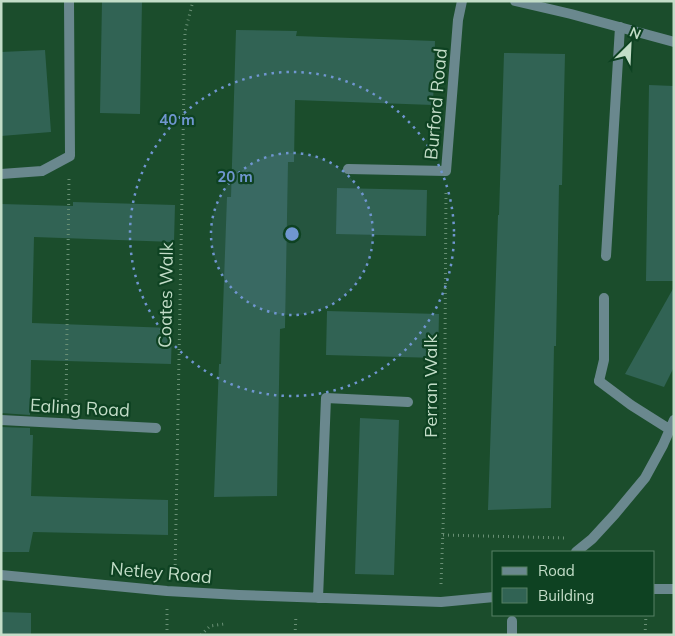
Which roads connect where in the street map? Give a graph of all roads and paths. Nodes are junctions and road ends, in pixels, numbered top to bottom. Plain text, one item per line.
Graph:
1 (69, 1) edge
2 (193, 1) edge
3 (462, 1) edge
4 (515, 1) edge
5 (620, 27) junction
6 (674, 42) edge
7 (70, 156) junction
8 (348, 169) dead end
9 (446, 171) junction
10 (1, 174) edge
11 (606, 256) dead end
12 (604, 298) dead end
13 (408, 402) dead end
14 (1, 420) edge
15 (65, 424) junction
16 (672, 424) edge
17 (156, 428) dead end
18 (443, 535) junction
19 (592, 539) junction
20 (577, 551) edge
21 (1, 574) edge
22 (655, 589) edge
23 (674, 589) edge
24 (171, 591) junction
25 (492, 597) edge
26 (318, 598) junction
27 (441, 602) junction
28 (646, 616) edge
29 (512, 622) dead end
30 (224, 624) dead end
31 (167, 635) edge
32 (201, 635) edge
33 (512, 635) edge
34 (645, 635) edge

1 - 7 street
2 - 24 path, Coates Walk
3 - 9 street, Burford Road
4 - 5 street
5 - 6 street
5 - 11 street
7 - 10 street
7 - 15 path
8 - 9 street, Burford Road
9 - 18 path, Perran Walk
12 - 16 street
13 - 26 street
14 - 15 street, Ealing Road
15 - 17 street, Ealing Road
16 - 19 street
18 - 19 path
18 - 27 path, Perran Walk
19 - 20 street
21 - 24 street, Netley Road
22 - 23 street
24 - 26 street, Netley Road
24 - 31 path, Coates Walk
25 - 27 street, Netley Road
26 - 27 street, Netley Road
28 - 34 path
29 - 33 street
30 - 32 path

